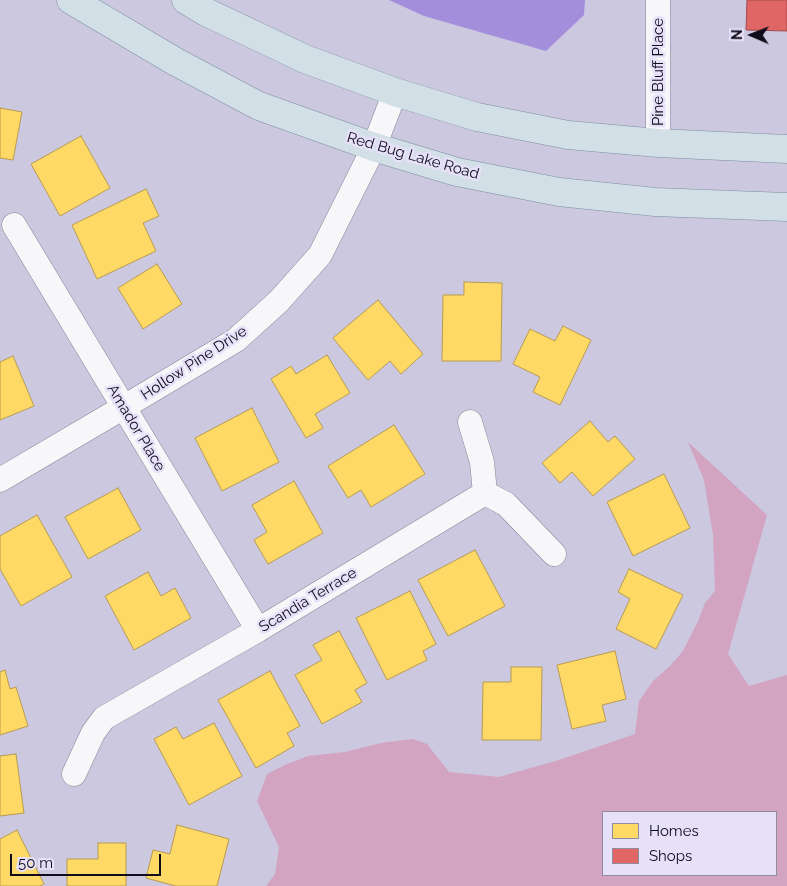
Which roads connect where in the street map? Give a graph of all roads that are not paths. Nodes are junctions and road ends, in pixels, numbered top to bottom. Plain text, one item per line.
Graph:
1 (71, 0) edge
2 (186, 0) edge
3 (658, 0) edge
4 (395, 92) junction
5 (658, 143) junction
6 (374, 147) junction
7 (787, 149) edge
8 (787, 207) edge
9 (14, 225) dead end
10 (124, 408) junction
11 (470, 422) dead end
12 (0, 480) edge
13 (485, 493) junction
14 (554, 554) dead end
15 (258, 630) junction
16 (74, 774) dead end

1 - 6 main road, Red Bug Lake Road
2 - 4 main road
3 - 5 street, Pine Bluff Place
4 - 5 main road
4 - 6 street, Hollow Pine Drive
5 - 7 main road
6 - 8 main road, Red Bug Lake Road
6 - 10 street, Hollow Pine Drive
9 - 10 street, Amador Place
10 - 12 street, Hollow Pine Drive
10 - 15 street, Amador Place
11 - 13 street
13 - 14 street
13 - 15 street, Scandia Terrace
15 - 16 street, Scandia Terrace

